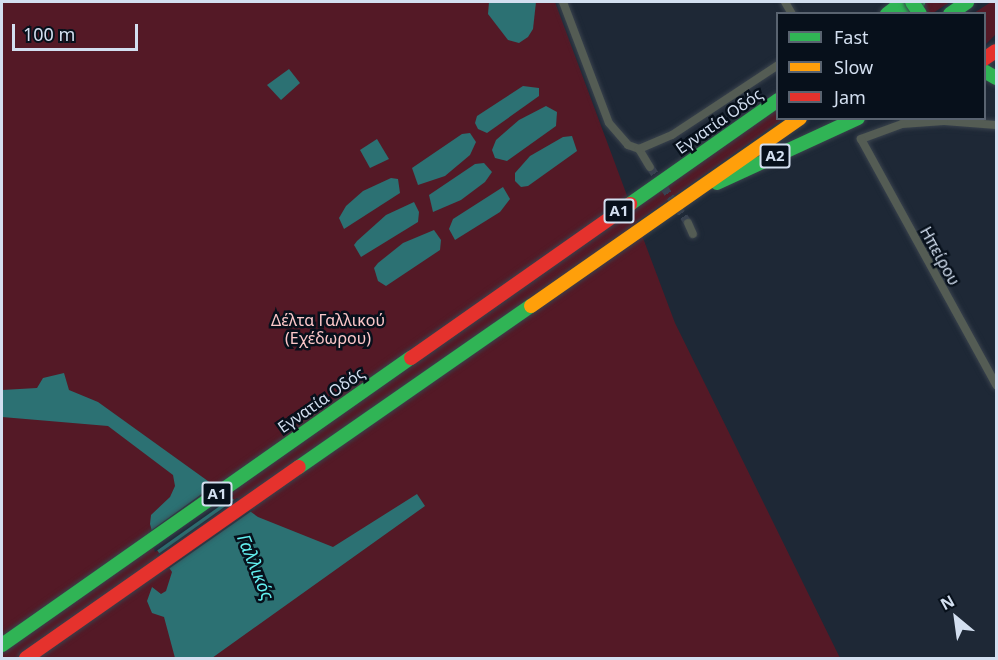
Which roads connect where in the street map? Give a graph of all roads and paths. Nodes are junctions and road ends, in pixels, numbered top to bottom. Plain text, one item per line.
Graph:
1 (563, 2) edge
2 (903, 2) edge
3 (918, 2) edge
4 (967, 2) edge
5 (890, 12) edge
6 (904, 12) edge
7 (953, 12) edge
8 (776, 66) edge
9 (776, 101) edge
10 (797, 120) edge
11 (854, 120) edge
12 (996, 125) edge
13 (639, 149) junction
14 (650, 167) tunnel mouth
15 (693, 193) junction
16 (688, 223) tunnel mouth
17 (693, 234) dead end
18 (996, 385) edge
19 (51, 610) junction
20 (66, 631) junction
21 (2, 636) edge
22 (2, 645) edge
23 (26, 658) edge
24 (34, 658) edge

1 - 13 street
2 - 5 highway
3 - 6 highway
4 - 7 highway
8 - 13 street
9 - 19 highway, Εγνατία Οδός / Α1
10 - 15 highway, Α1
11 - 15 highway, Α2
12 - 18 street, Ηπείρου
13 - 14 street
15 - 20 highway, Α1
16 - 17 street
19 - 21 highway
19 - 22 highway, Εγνατία Οδός / Α1
20 - 23 highway, Α1
20 - 24 highway

